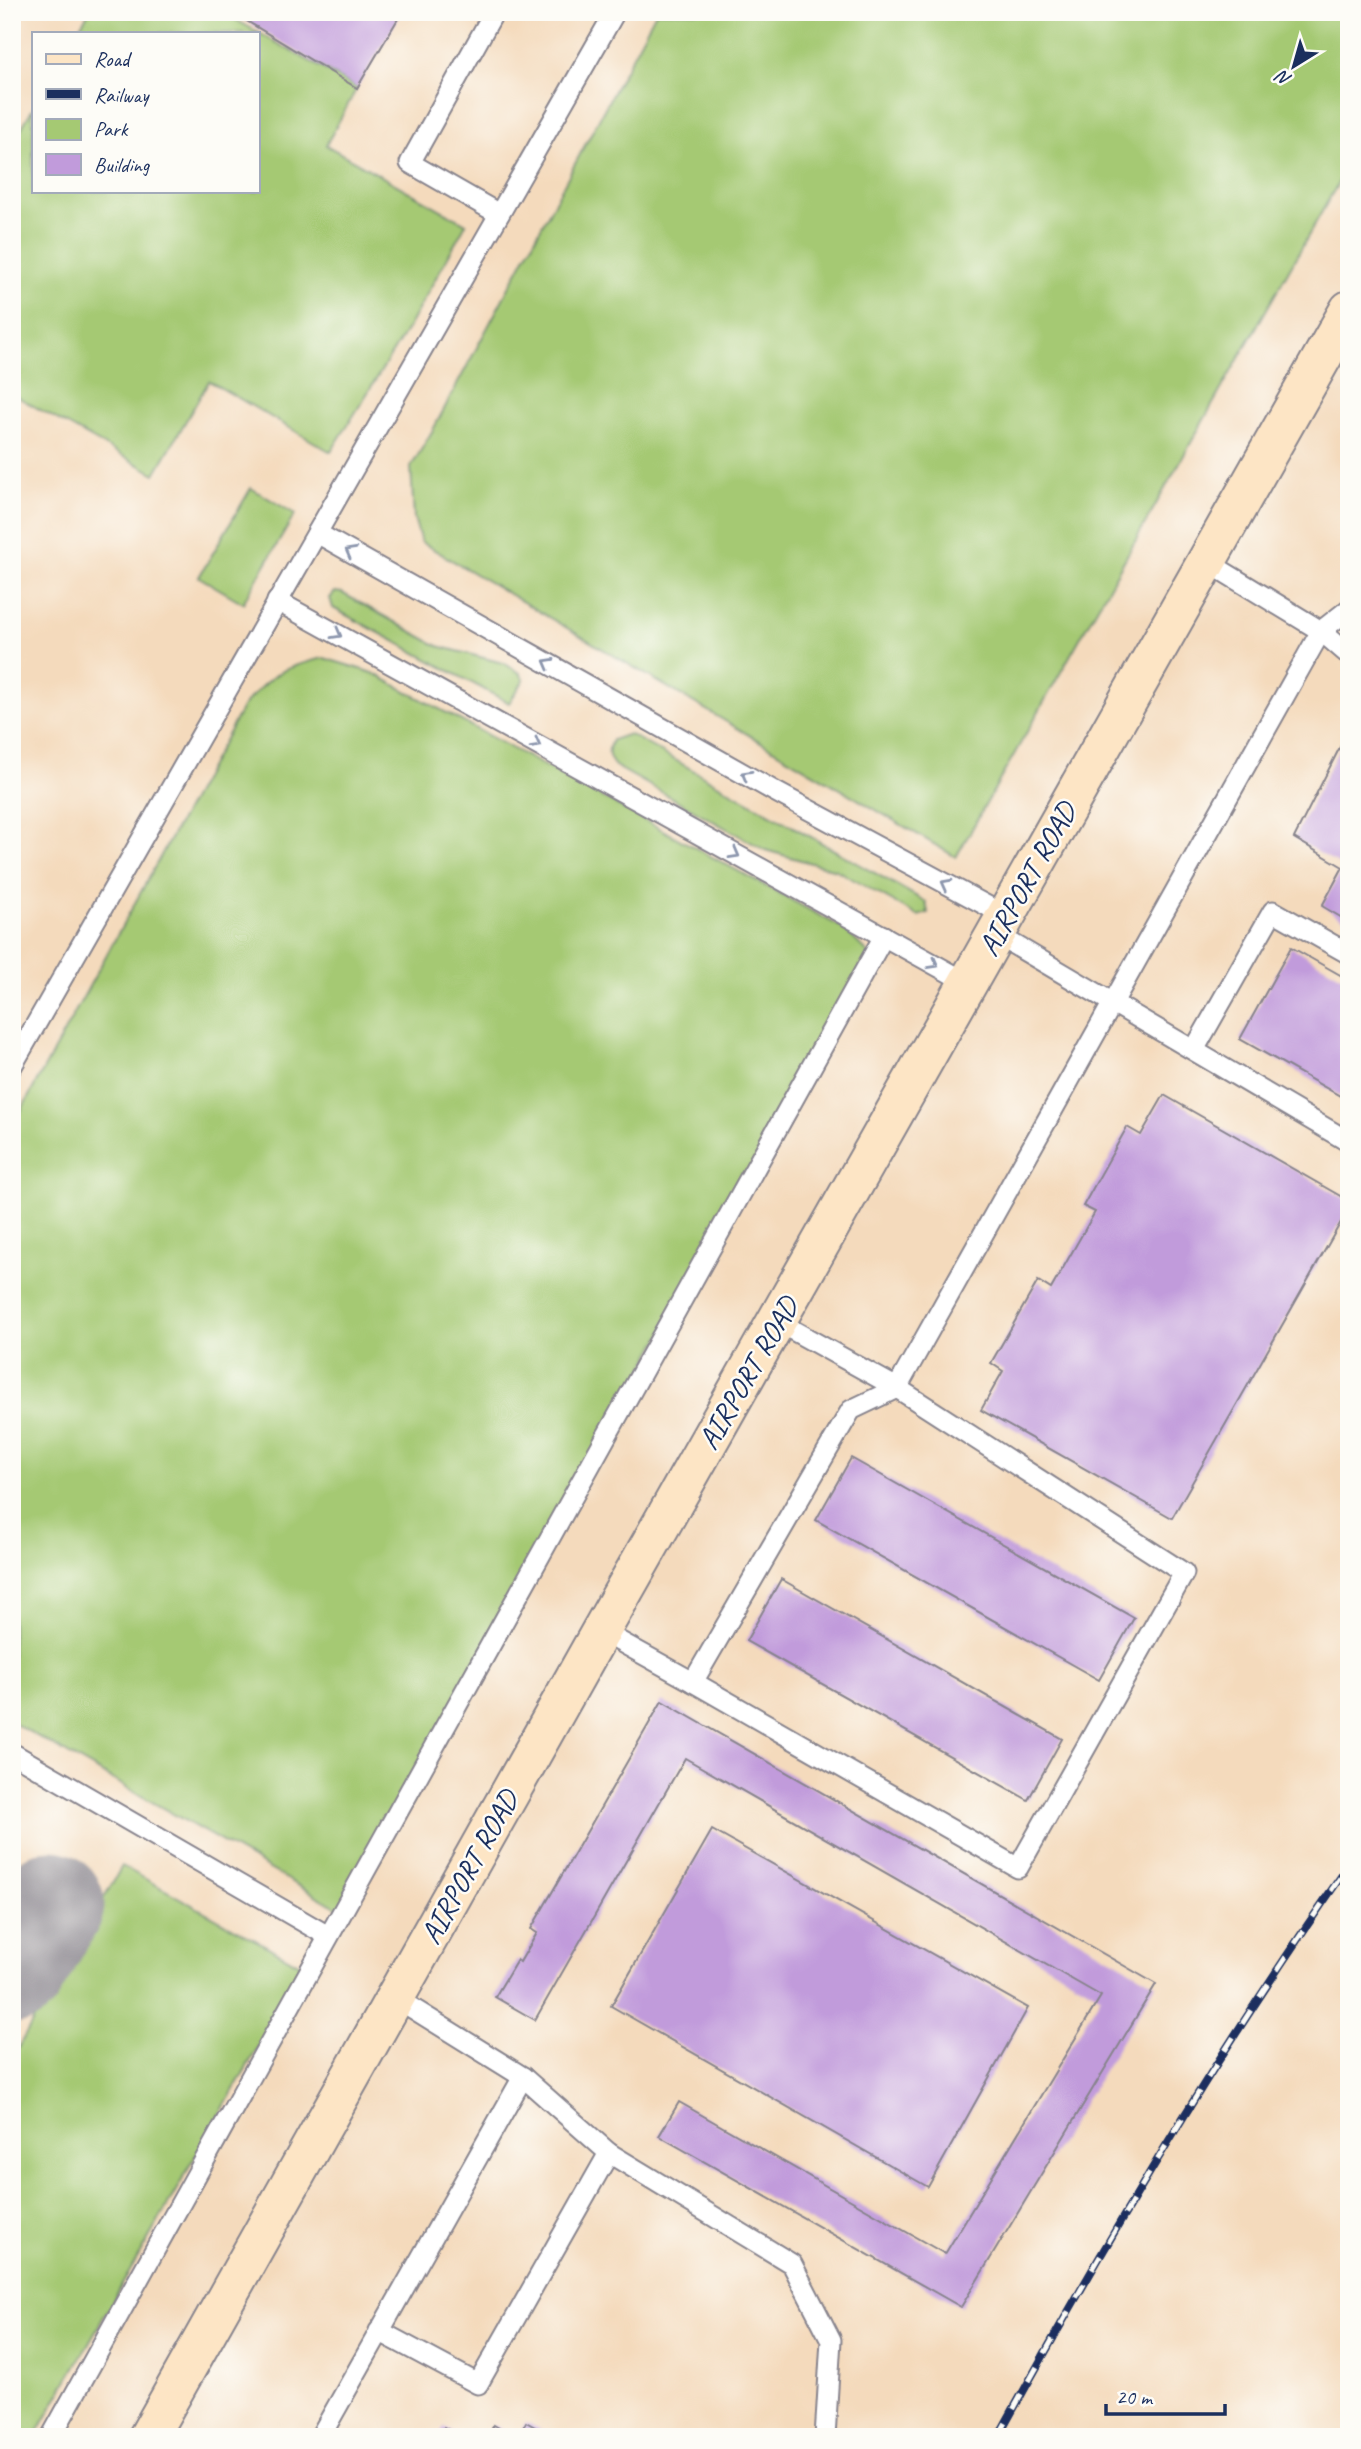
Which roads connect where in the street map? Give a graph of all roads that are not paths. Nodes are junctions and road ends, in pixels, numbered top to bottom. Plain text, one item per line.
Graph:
1 (494, 12) edge
2 (615, 12) edge
3 (499, 214) junction
4 (1349, 310) edge
5 (317, 533) junction
6 (1206, 561) junction
7 (277, 601) junction
8 (1349, 609) edge
9 (1321, 631) junction
10 (1349, 655) edge
11 (1001, 925) junction
12 (884, 936) junction
13 (1349, 954) edge
14 (968, 983) junction
15 (1114, 1003) junction
16 (1194, 1050) junction
17 (12, 1066) edge
18 (1349, 1142) edge
19 (778, 1322) junction
20 (897, 1388) junction
21 (601, 1631) junction
22 (693, 1682) junction
23 (12, 1753) edge
24 (328, 1936) junction
25 (396, 1998) junction
26 (523, 2077) junction
27 (608, 2153) junction
28 (379, 2330) junction
29 (51, 2437) edge
30 (148, 2437) edge
31 (320, 2437) edge
32 (825, 2437) edge

1 - 3 lane
2 - 3 lane
3 - 5 lane
4 - 6 street, AIRPORT ROAD
5 - 7 lane
11 -> 5 lane
6 - 9 lane
6 - 11 street, AIRPORT ROAD
7 -> 12 lane
7 - 17 lane
8 - 9 lane
9 - 10 lane
9 - 15 lane
11 - 14 street, AIRPORT ROAD
11 - 15 lane
12 -> 14 lane
12 - 24 lane
13 - 16 lane
14 - 19 street, AIRPORT ROAD
15 - 16 lane
15 - 20 lane
16 - 18 lane
19 - 20 lane
19 - 21 street, AIRPORT ROAD
20 - 22 lane
20 - 22 lane
21 - 22 lane
21 - 25 street, AIRPORT ROAD
23 - 24 lane
24 - 29 lane
25 - 26 lane
25 - 30 street, AIRPORT ROAD
26 - 27 lane
26 - 28 lane
27 - 28 lane
27 - 32 lane
28 - 31 lane

